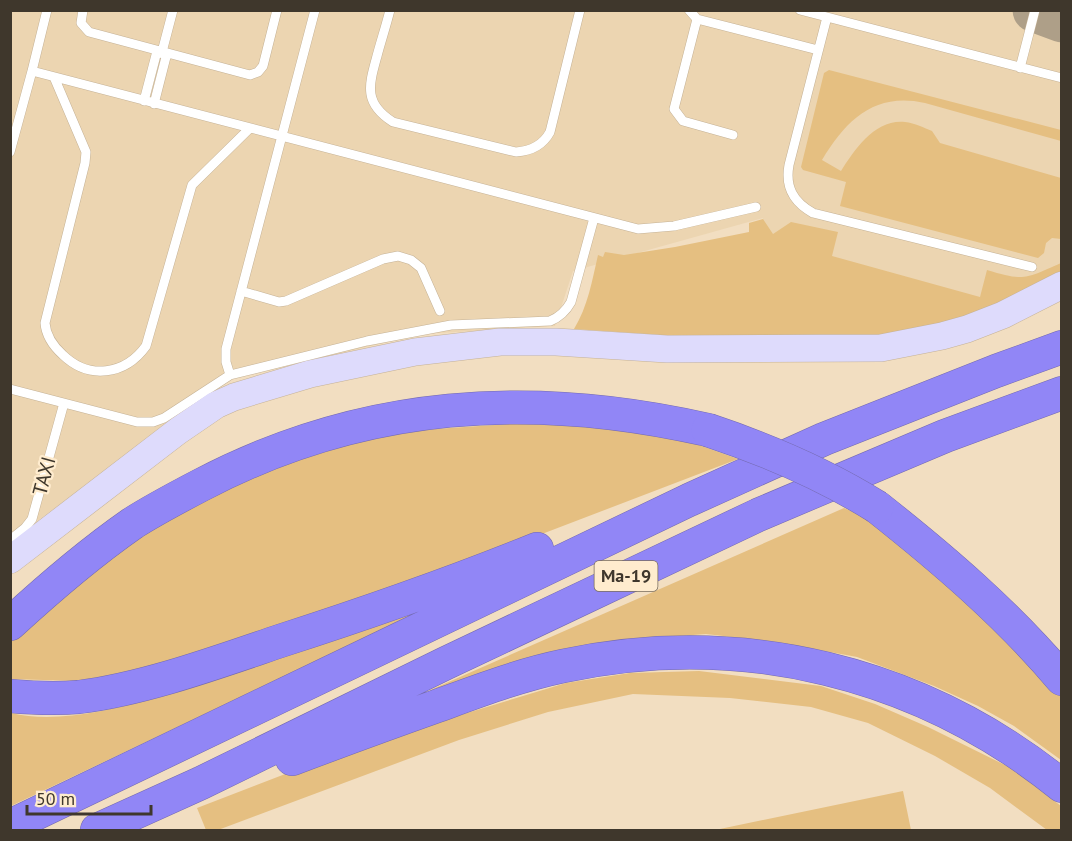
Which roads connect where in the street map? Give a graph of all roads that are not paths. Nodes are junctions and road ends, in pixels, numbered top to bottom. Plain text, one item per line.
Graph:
1 (47, 10) edge
2 (84, 10) edge
3 (173, 10) edge
4 (277, 10) edge
5 (315, 10) edge
6 (390, 10) edge
7 (580, 10) edge
8 (689, 10) edge
9 (800, 10) edge
10 (1035, 10) edge
11 (827, 17) junction
12 (697, 20) junction
13 (818, 50) junction
14 (162, 51) junction
15 (1020, 68) junction
16 (32, 71) junction
17 (54, 77) junction
18 (1062, 78) edge
19 (149, 102) junction
20 (10, 105) edge
21 (22, 107) junction
22 (249, 129) junction
23 (733, 135) dead end
24 (282, 138) junction
25 (10, 152) edge
26 (756, 207) dead end
27 (594, 218) junction
28 (1032, 267) dead end
29 (1062, 285) edge
30 (241, 291) junction
31 (441, 311) dead end
32 (1062, 347) edge
33 (230, 375) junction
34 (10, 389) edge
35 (1062, 393) edge
36 (64, 403) junction
37 (689, 500) junction
38 (10, 540) edge
39 (10, 560) edge
40 (10, 624) edge
41 (1062, 679) edge
42 (10, 696) edge
43 (201, 783) junction
44 (1062, 786) edge
45 (10, 826) edge
46 (97, 831) edge

1 - 16 lane
2 - 14 lane
3 - 14 lane
4 - 14 lane
5 - 24 lane
6 - 7 lane
8 - 12 lane
9 - 11 lane
10 - 15 lane
11 - 13 lane
11 - 15 lane
12 - 13 lane
12 - 23 lane
13 - 28 lane
14 - 19 lane
15 - 18 lane
16 - 17 lane
16 - 21 lane
17 - 19 lane
17 - 22 lane
19 - 22 lane
20 - 21 lane
21 - 25 lane
22 - 24 lane
24 - 27 lane
24 - 30 lane
26 - 27 lane
27 - 33 lane
29 - 39 street
30 - 31 lane
30 - 33 lane
32 - 37 highway, Ma-19
33 - 36 lane
34 - 36 lane
35 - 43 highway, Ma-19
36 - 38 lane, TAXI
37 - 42 highway
37 - 45 highway, Ma-19
40 - 41 highway, bridge
43 - 44 highway
43 - 46 highway, Ma-19

